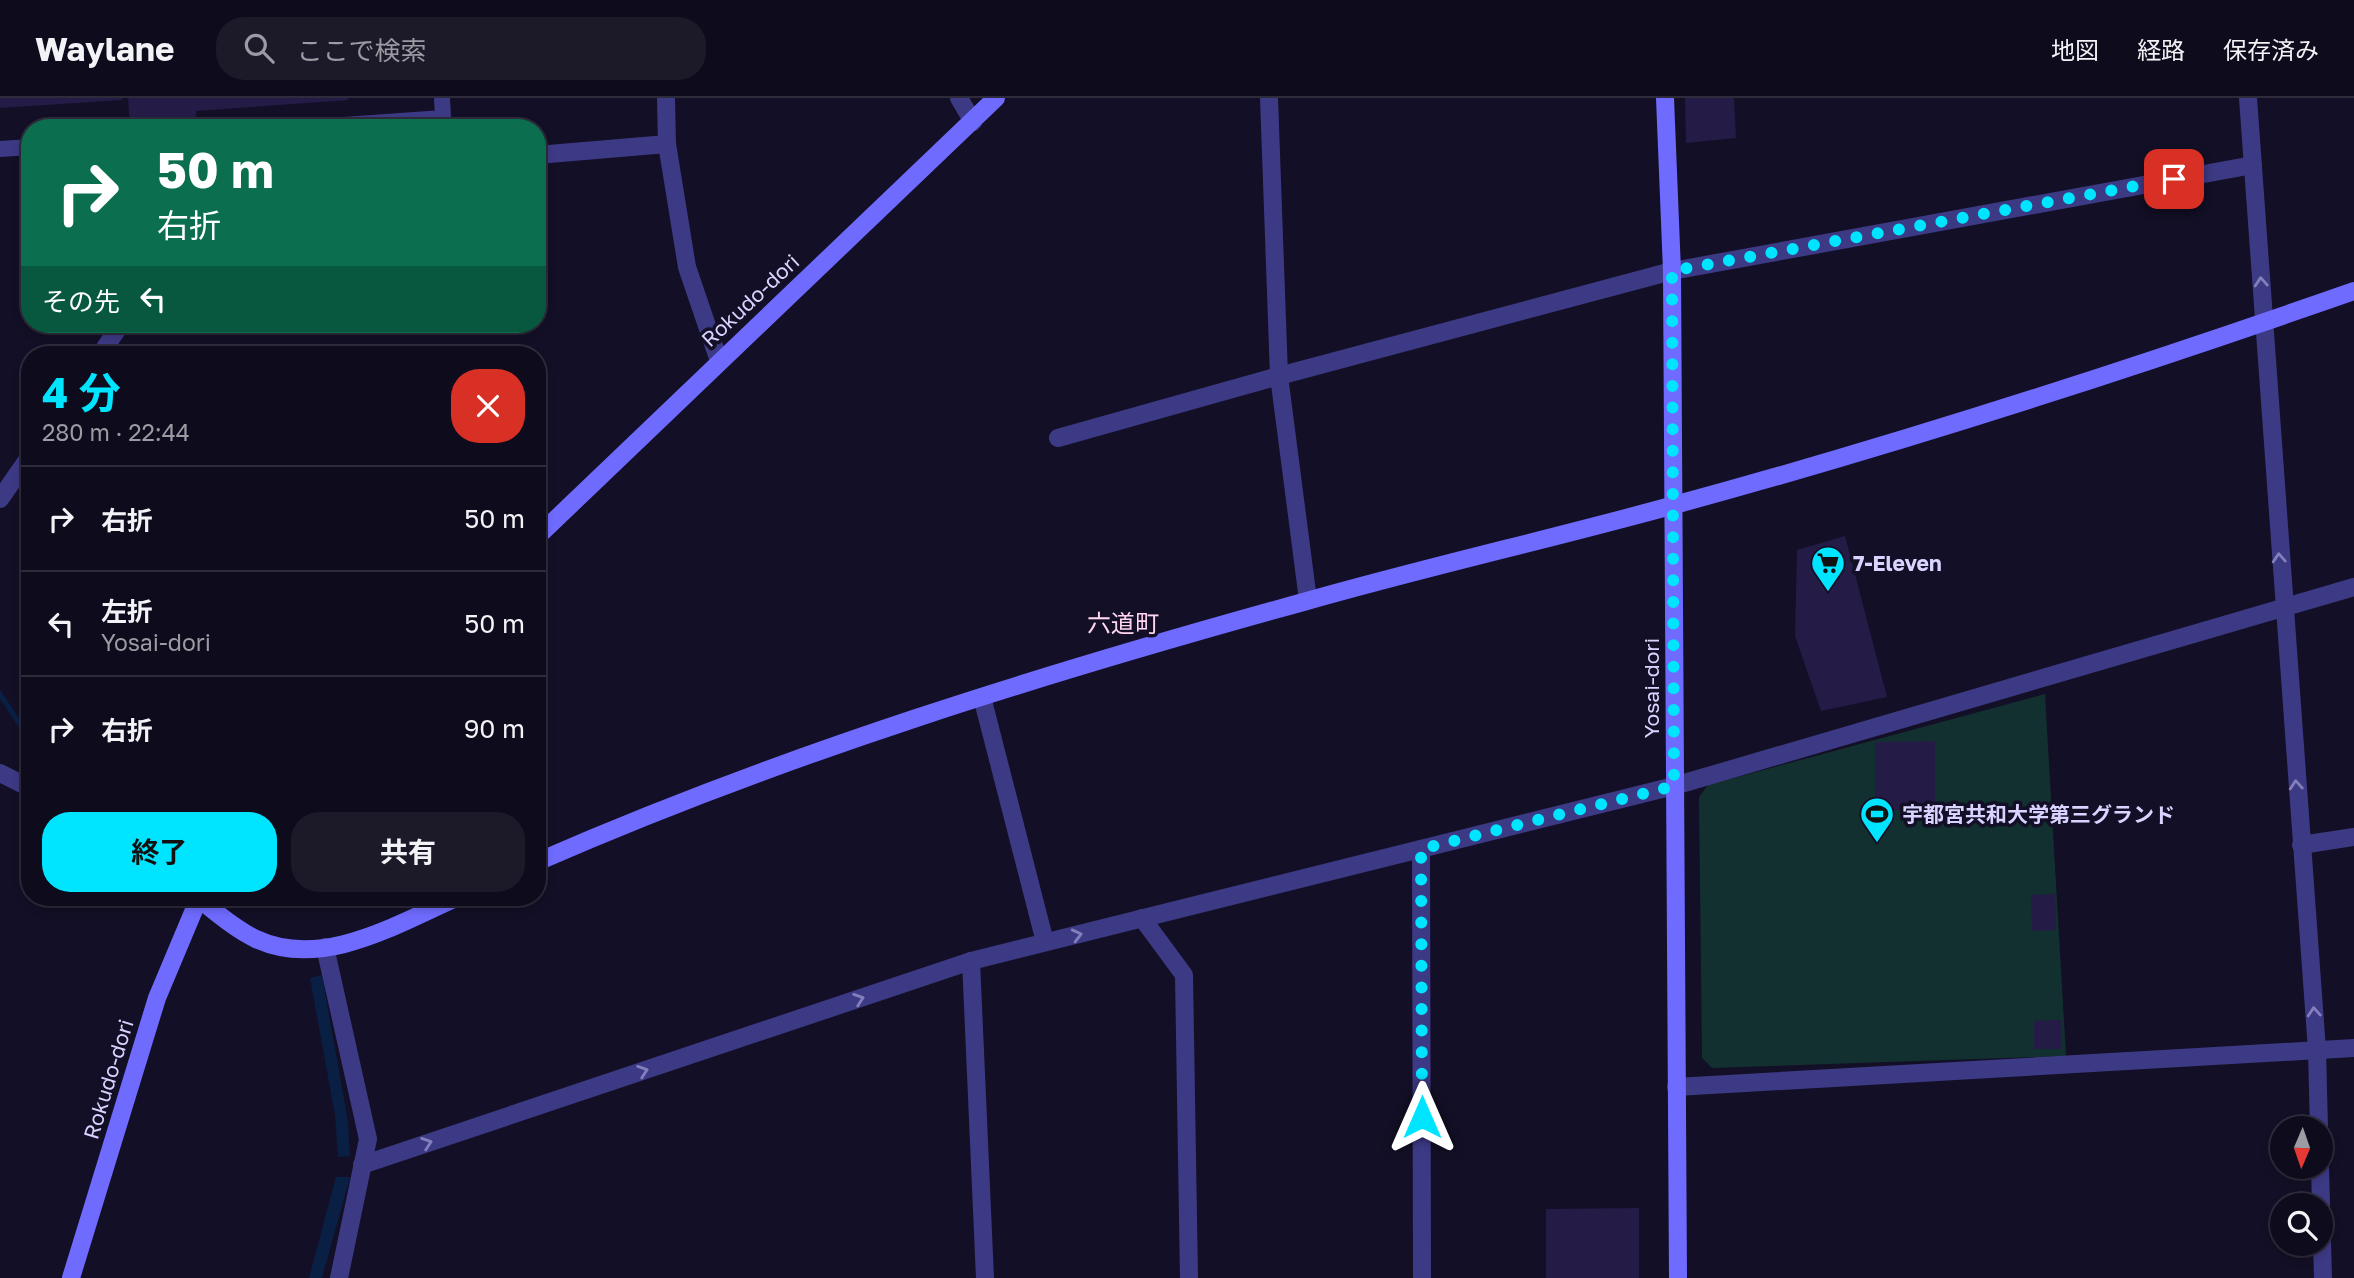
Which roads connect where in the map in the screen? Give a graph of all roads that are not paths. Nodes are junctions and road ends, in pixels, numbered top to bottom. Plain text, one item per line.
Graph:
1 (442, 98) edge
2 (666, 98) edge
3 (959, 98) edge
4 (996, 98) edge
5 (1269, 98) edge
6 (1665, 98) edge
7 (2248, 98) edge
8 (429, 119) edge
9 (973, 122) junction
10 (667, 144) junction
11 (21, 148) edge
12 (0, 149) edge
13 (546, 154) edge
14 (2253, 165) junction
15 (1672, 271) junction
16 (2354, 291) edge
17 (2264, 323) junction
18 (719, 361) junction
19 (1279, 376) junction
20 (1058, 438) dead end
21 (21, 469) edge
22 (0, 499) edge
23 (1673, 506) junction
24 (546, 528) edge
25 (2354, 587) edge
26 (1308, 600) junction
27 (2283, 607) junction
28 (982, 696) junction
29 (0, 773) edge
30 (21, 784) edge
31 (1674, 786) junction
32 (2354, 837) edge
33 (2301, 845) junction
34 (1421, 849) junction
35 (546, 858) edge
36 (195, 906) edge
37 (210, 906) edge
38 (438, 906) edge
39 (1142, 918) junction
40 (1045, 942) junction
41 (325, 947) junction
42 (971, 961) junction
43 (2354, 1048) edge
44 (2317, 1050) junction
45 (1676, 1087) junction
46 (2319, 1116) edge
47 (362, 1165) junction
48 (2320, 1180) edge
49 (71, 1278) edge
50 (339, 1278) edge
51 (985, 1278) edge
52 (1189, 1278) edge
53 (1422, 1278) edge
54 (1678, 1278) edge
55 (2323, 1278) edge

1 - 8 lane
2 - 10 street
3 - 9 street
4 - 9 street, Rokudo-dori
5 - 19 street
6 - 15 street, Yosai-dori
7 - 14 street
9 - 18 street, Rokudo-dori
10 - 13 street
10 - 18 street
11 - 12 lane
14 - 15 street
17 -> 14 street
15 - 19 street
15 - 23 street, Yosai-dori
16 - 17 street
17 - 23 street
27 -> 17 street
18 - 24 street, Rokudo-dori
19 - 20 street
19 - 26 street
21 - 22 street
23 - 26 street
23 - 31 street, Yosai-dori
25 - 27 street
26 - 28 street
27 - 31 street
33 -> 27 street
28 - 35 street
28 - 40 street
29 - 30 street
31 - 34 street
31 - 45 street, Yosai-dori
32 - 33 street
44 -> 33 street
34 - 39 street
34 - 53 street
36 - 49 street, Rokudo-dori
37 - 41 street
38 - 41 street
40 -> 39 street
39 - 52 street
40 - 42 street
41 - 47 street
47 -> 42 street
42 - 51 street
43 - 44 street
44 - 45 street
44 - 46 street
45 - 54 street, Yosai-dori
47 - 50 street
48 - 55 street

